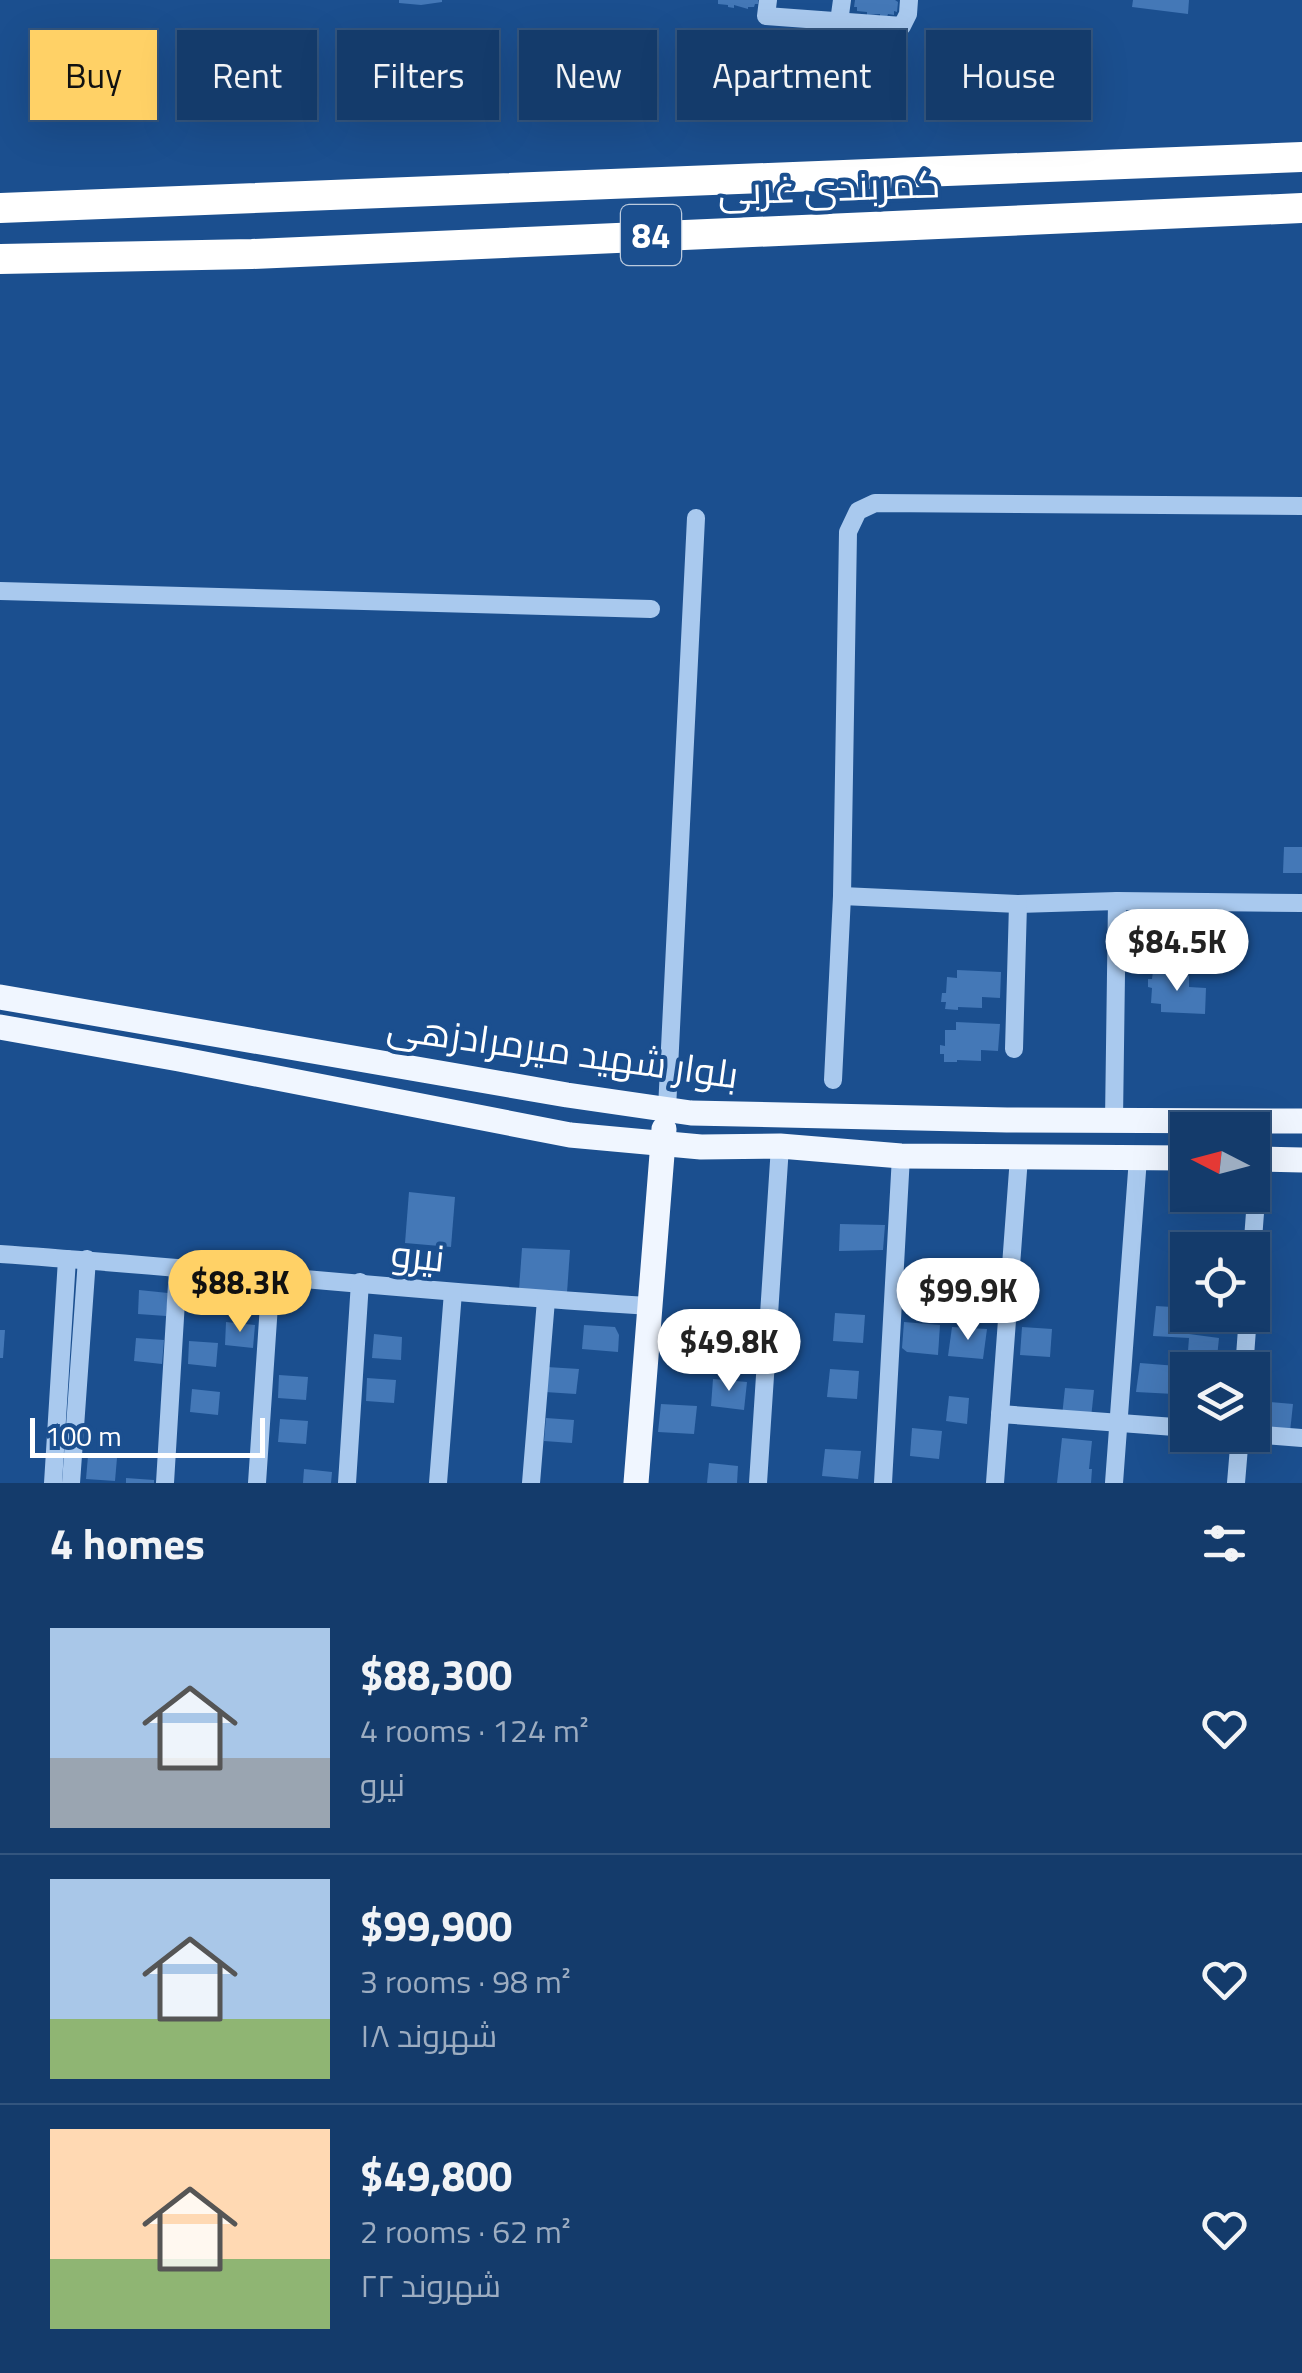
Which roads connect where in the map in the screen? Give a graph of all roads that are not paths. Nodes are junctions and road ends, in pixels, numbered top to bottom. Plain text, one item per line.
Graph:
1 (842, 0) edge
2 (910, 0) edge
3 (767, 8) edge
4 (839, 22) junction
5 (1302, 157) edge
6 (0, 208) edge
7 (1302, 208) edge
8 (0, 259) edge
9 (1302, 506) edge
10 (696, 518) dead end
11 (0, 590) edge
12 (650, 610) dead end
13 (842, 896) junction
14 (1117, 901) junction
15 (1302, 903) edge
16 (1018, 904) junction
17 (0, 997) edge
18 (0, 1027) edge
19 (1014, 1049) dead end
20 (833, 1080) dead end
21 (666, 1109) junction
22 (1114, 1120) junction
23 (1302, 1121) edge
24 (662, 1144) junction
25 (780, 1146) junction
26 (901, 1156) junction
27 (1019, 1157) junction
28 (1138, 1158) junction
29 (1170, 1158) edge
30 (1270, 1159) edge
31 (1302, 1160) edge
32 (0, 1254) edge
33 (67, 1259) junction
34 (87, 1259) junction
35 (178, 1268) junction
36 (271, 1275) junction
37 (360, 1282) junction
38 (453, 1292) junction
39 (546, 1300) junction
40 (650, 1306) junction
41 (1000, 1414) junction
42 (1118, 1423) junction
43 (1170, 1427) edge
44 (1270, 1435) edge
45 (1302, 1438) edge
46 (1239, 1452) edge
47 (54, 1483) edge
48 (71, 1483) edge
49 (165, 1483) edge
50 (257, 1483) edge
51 (347, 1483) edge
52 (438, 1483) edge
53 (531, 1483) edge
54 (636, 1483) edge
55 (758, 1483) edge
56 (883, 1483) edge
57 (995, 1483) edge
58 (1114, 1483) edge
59 (1236, 1483) edge

1 - 4 street
2 - 4 street
3 - 4 street
5 - 6 highway, کمربندی غربی / 84
7 - 8 highway, کمربندی غربی / 84
9 - 13 street
10 - 21 street
11 - 12 street
13 - 16 street
13 - 20 street
14 - 15 street
14 - 16 street
14 - 22 street
16 - 19 street
17 - 21 main road, بلوار شهید میرمرادزهی
18 - 24 main road, بلوار شهید میرمرادزهی
21 - 22 main road, بلوار شهید میرمرادزهی
21 - 24 main road
22 - 23 main road, بلوار شهید میرمرادزهی
24 - 25 main road, بلوار شهید میرمرادزهی
24 - 40 main road
25 - 26 main road, بلوار شهید میرمرادزهی
25 - 55 street
26 - 27 main road, بلوار شهید میرمرادزهی
26 - 56 street
27 - 28 main road, بلوار شهید میرمرادزهی
27 - 41 street
28 - 29 main road, بلوار شهید میرمرادزهی
28 - 42 street
30 - 31 main road
32 - 33 street, نیرو
33 - 34 street, نیرو
33 - 47 street
34 - 35 street, نیرو
34 - 48 street
35 - 36 street, نیرو
35 - 49 street
36 - 37 street, نیرو
36 - 50 street
37 - 38 street, نیرو
37 - 51 street
38 - 39 street, نیرو
38 - 52 street
39 - 40 street, نیرو
39 - 53 street
40 - 54 main road
41 - 42 street
41 - 57 street
42 - 43 street
42 - 58 street
44 - 45 street
46 - 59 street

